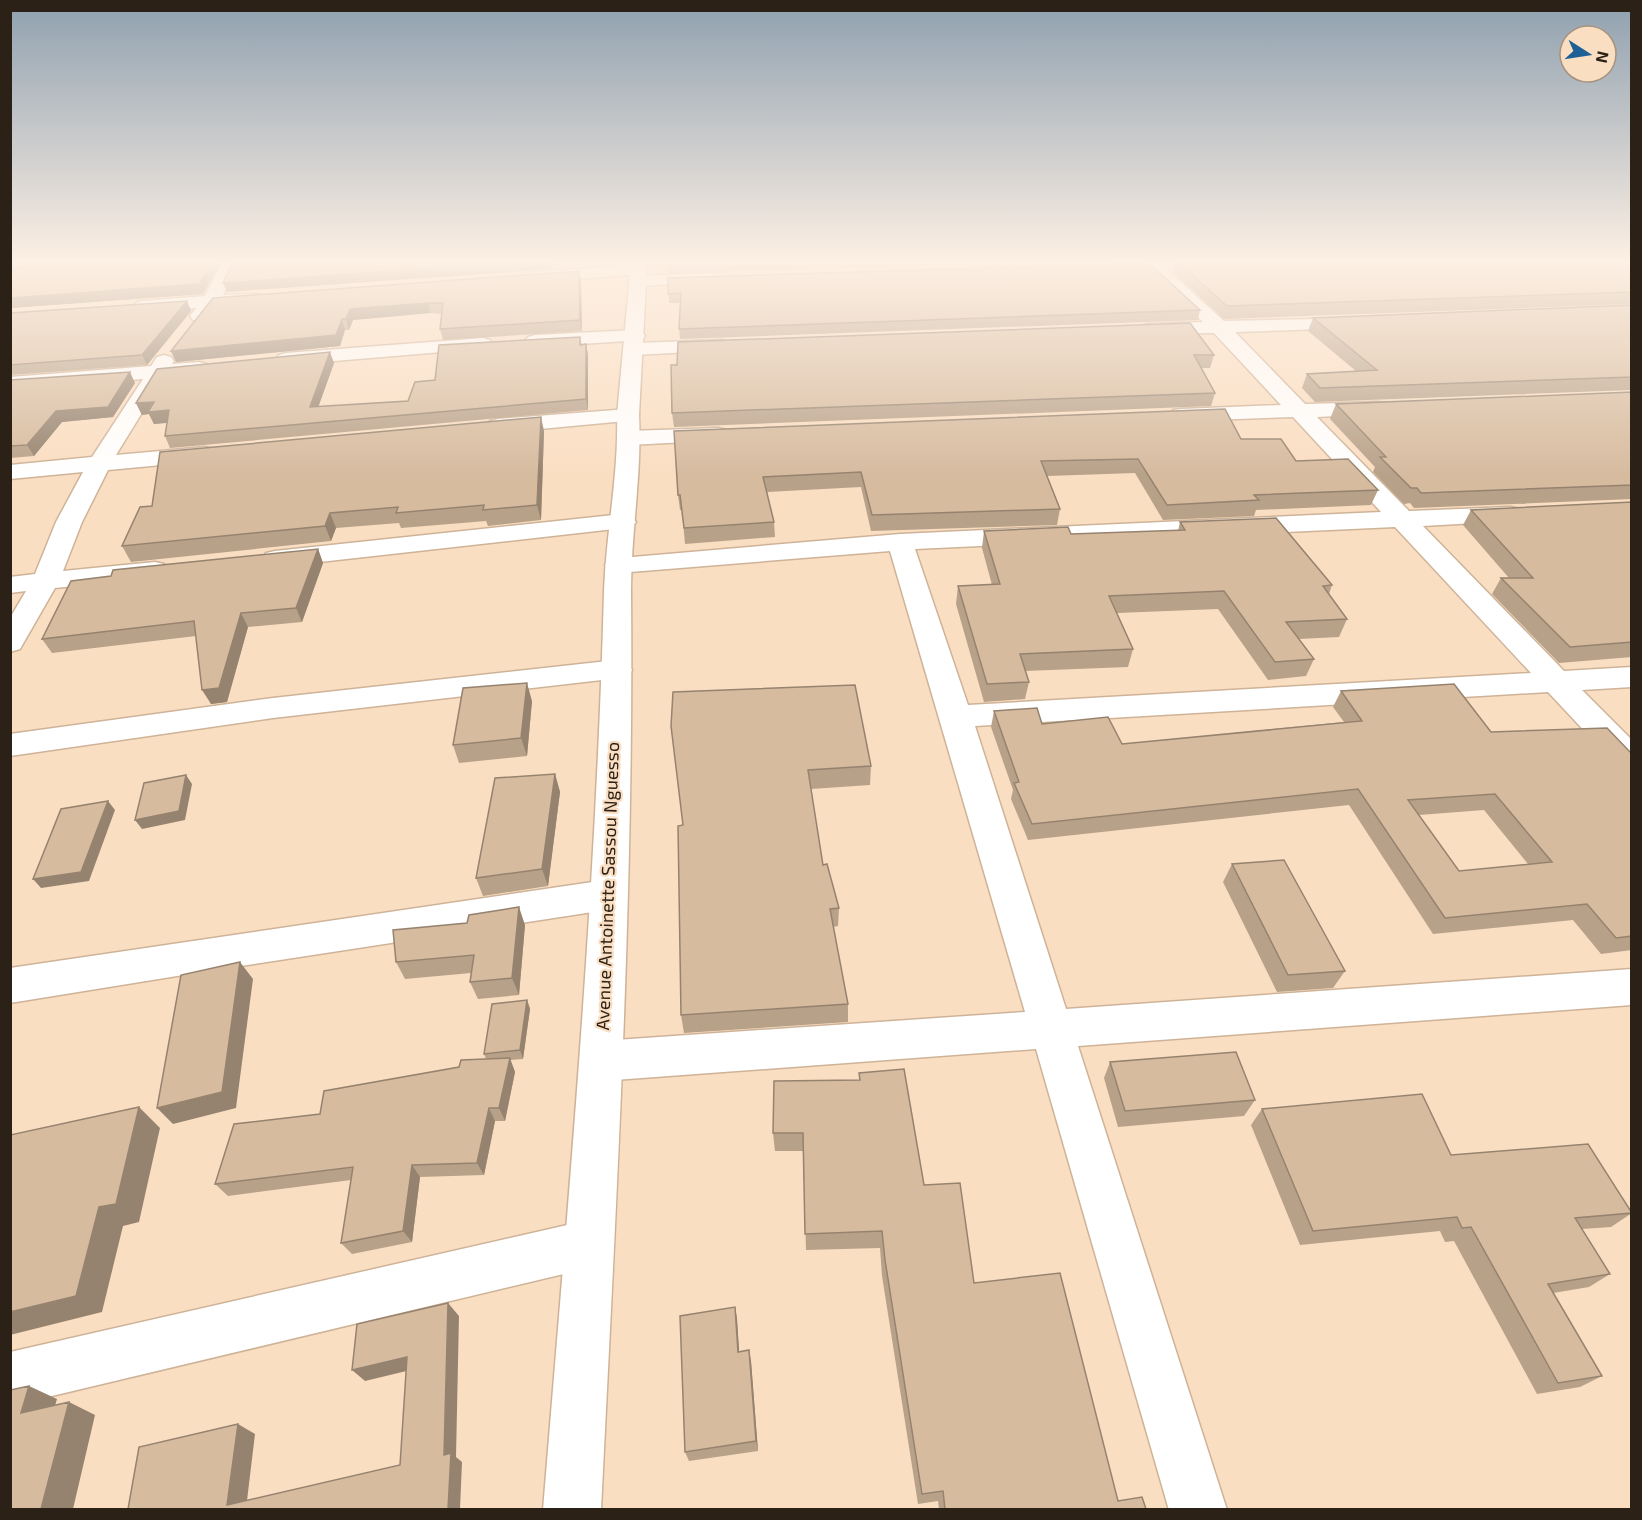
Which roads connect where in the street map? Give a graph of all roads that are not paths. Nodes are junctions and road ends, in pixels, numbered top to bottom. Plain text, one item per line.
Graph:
1 (185, 334) edge
2 (635, 334) edge
3 (1226, 334) edge
4 (634, 343) junction
5 (741, 345) edge
6 (268, 361) edge
7 (223, 366) edge
8 (154, 373) junction
9 (10, 383) edge
10 (1404, 407) edge
11 (1297, 410) junction
12 (1166, 416) edge
13 (629, 427) junction
14 (479, 428) edge
15 (737, 434) edge
16 (226, 452) edge
17 (99, 464) junction
18 (10, 472) edge
19 (1539, 513) edge
20 (1401, 519) junction
21 (623, 522) junction
22 (900, 542) junction
23 (248, 561) edge
24 (618, 565) junction
25 (177, 568) edge
26 (46, 580) junction
27 (10, 585) edge
28 (10, 644) edge
29 (617, 670) junction
30 (1632, 677) edge
31 (1557, 681) junction
32 (956, 716) junction
33 (10, 745) edge
34 (1632, 761) edge
35 (606, 895) junction
36 (10, 986) edge
37 (1632, 987) edge
38 (1052, 1028) junction
39 (601, 1061) junction
40 (590, 1244) junction
41 (10, 1379) edge
42 (572, 1509) edge
43 (1198, 1509) edge

1 - 8 street
2 - 4 street, Avenue Antoinette Sassou Nguesso
3 - 11 street
4 - 5 street
4 - 6 street
4 - 13 street, Avenue Antoinette Sassou Nguesso
7 - 8 street
8 - 9 street
8 - 17 street
10 - 11 street
11 - 12 street
11 - 20 street
13 - 14 street
13 - 15 street
13 - 21 street, Avenue Antoinette Sassou Nguesso
16 - 17 street
17 - 18 street
17 - 26 street
19 - 20 street
20 - 22 street
20 - 31 street
21 - 23 street
21 - 24 street, Avenue Antoinette Sassou Nguesso
22 - 24 street
22 - 32 street
24 - 29 street, Avenue Antoinette Sassou Nguesso
25 - 26 street
26 - 27 street
26 - 28 street
29 - 33 street
29 - 35 street, Avenue Antoinette Sassou Nguesso
30 - 31 street
31 - 32 street
31 - 34 street
32 - 38 street
35 - 36 street
35 - 39 street, Avenue Antoinette Sassou Nguesso
37 - 38 street
38 - 39 street
38 - 43 street
39 - 40 street, Avenue Antoinette Sassou Nguesso
40 - 41 street
40 - 42 street, Avenue Antoinette Sassou Nguesso

